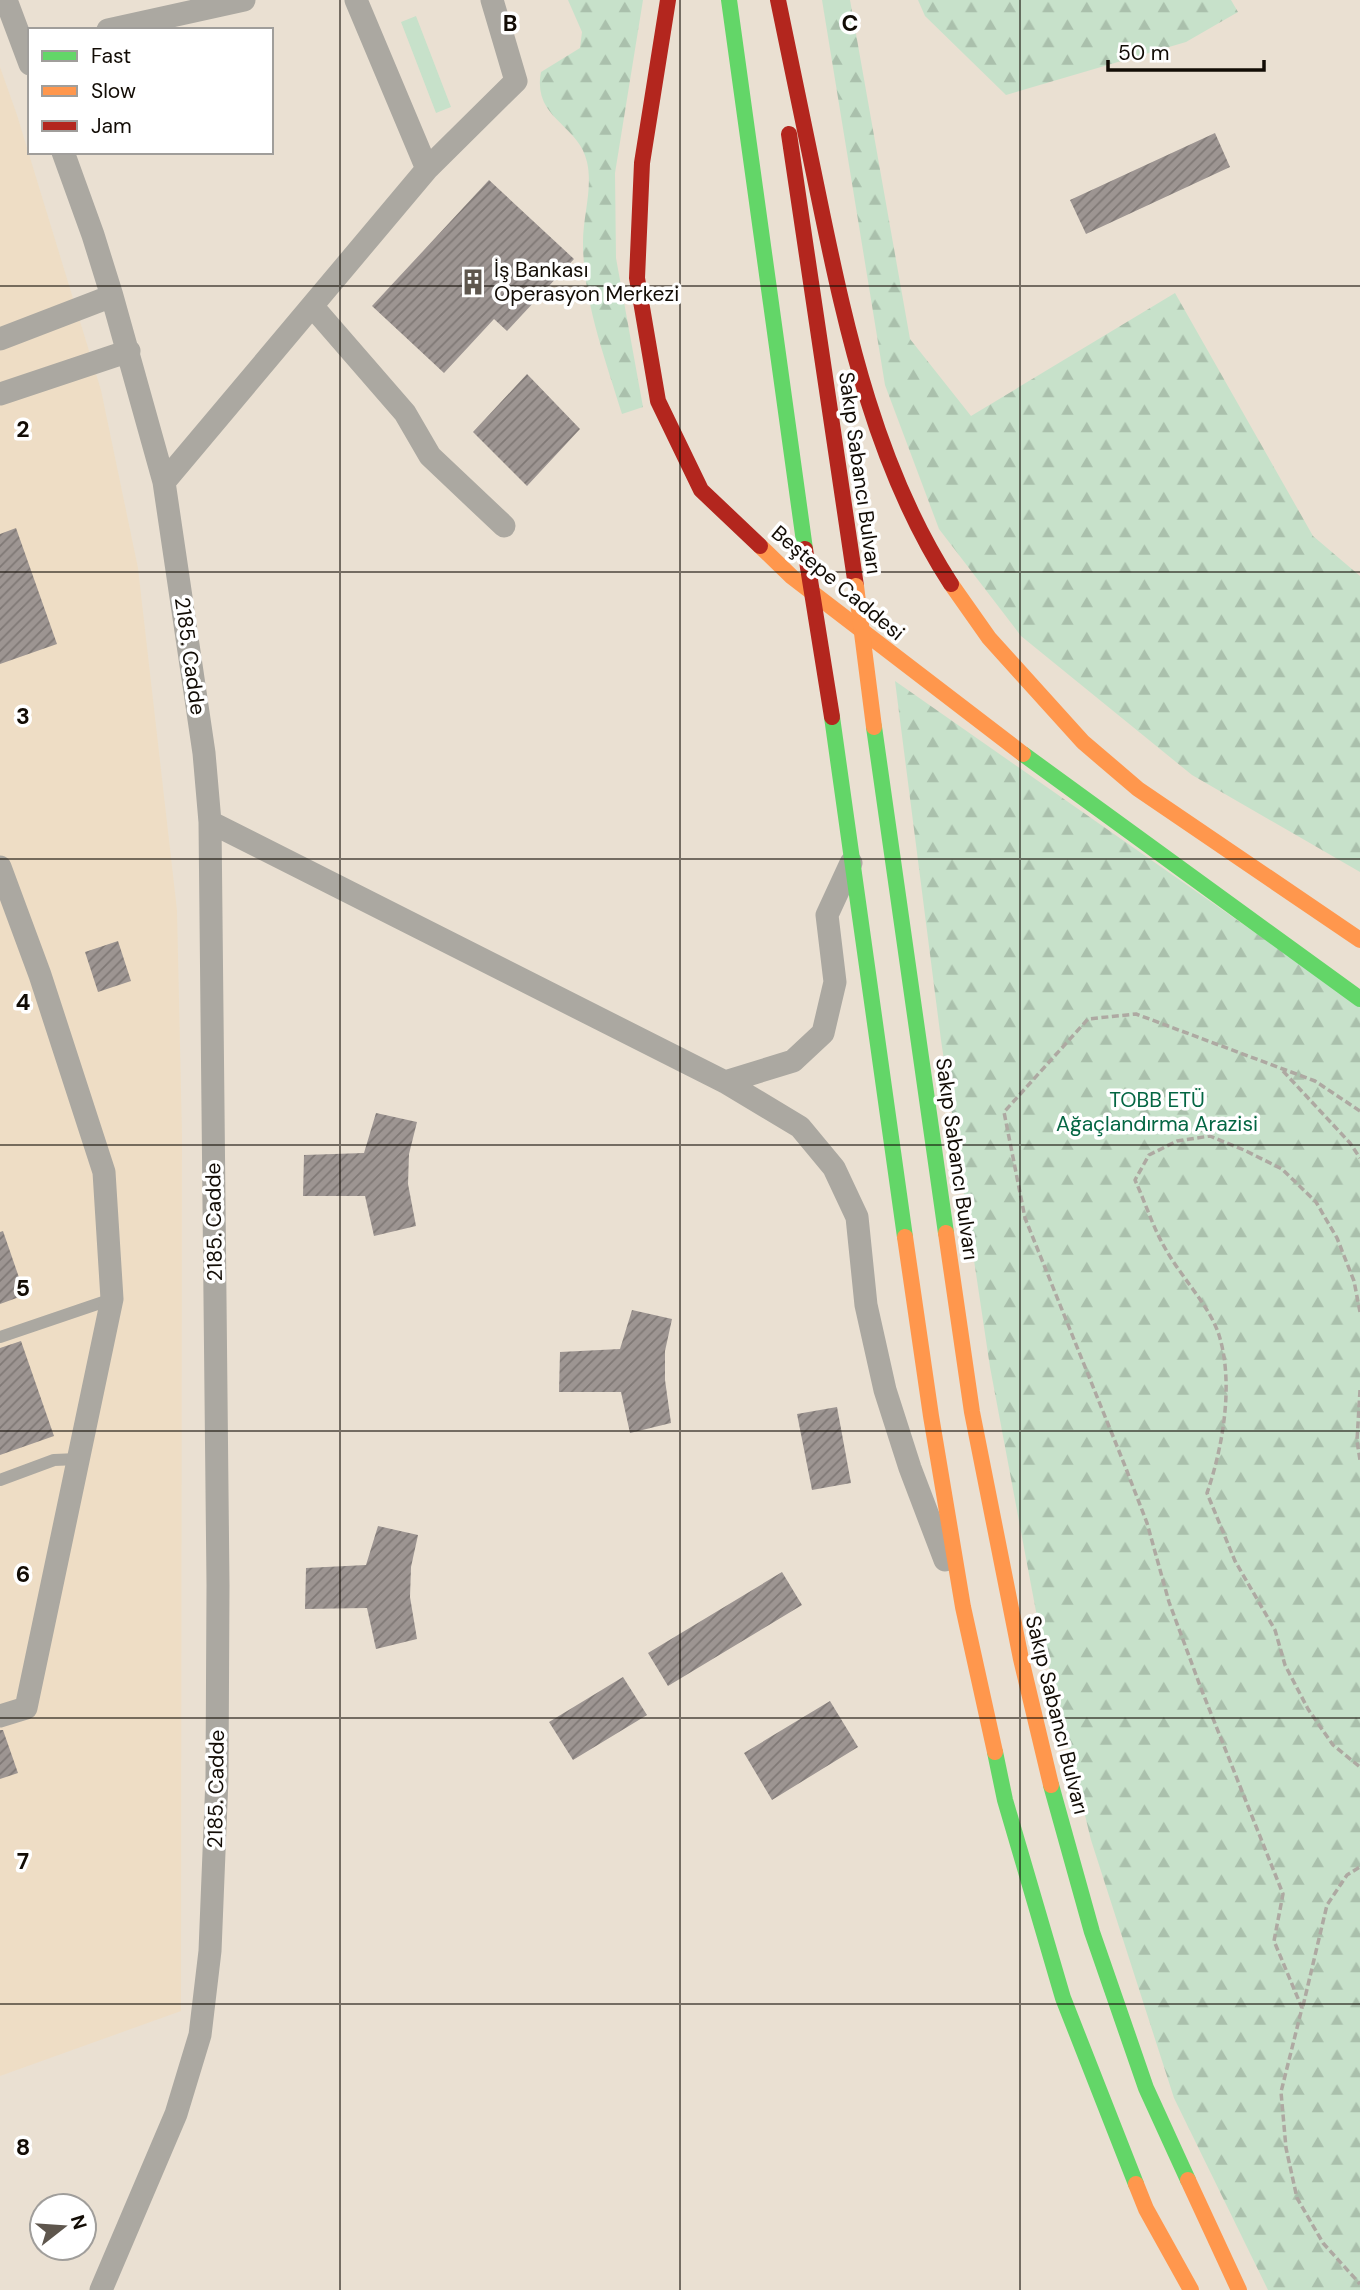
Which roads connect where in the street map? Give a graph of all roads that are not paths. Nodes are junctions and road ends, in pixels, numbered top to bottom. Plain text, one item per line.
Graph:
1 (6, 0) edge
2 (244, 0) edge
3 (356, 0) edge
4 (492, 0) edge
5 (668, 0) edge
6 (729, 0) edge
7 (769, 0) edge
8 (778, 0) edge
9 (117, 28) edge
10 (28, 53) edge
11 (64, 154) edge
12 (426, 169) junction
13 (112, 296) junction
14 (313, 307) junction
15 (0, 339) edge
16 (129, 351) junction
17 (0, 394) edge
18 (164, 482) junction
19 (504, 526) dead end
20 (210, 822) junction
21 (851, 863) junction
22 (0, 867) edge
23 (1360, 940) edge
24 (1360, 999) edge
25 (725, 1082) junction
26 (112, 1299) junction
27 (0, 1337) edge
28 (78, 1459) junction
29 (0, 1480) edge
30 (963, 1607) junction
31 (0, 1716) edge
32 (101, 2290) edge
33 (1191, 2290) edge
34 (1239, 2290) edge

1 - 10 street
2 - 9 street
3 - 12 street
4 - 12 street
5 - 24 main road, Beştepe Caddesi
6 - 21 main road, bridge
7 - 34 main road, Sakıp Sabancı Bulvarı, bridge
8 - 23 main road
11 - 13 street, 2185. Cadde
12 - 14 street
13 - 15 street
13 - 16 street, 2185. Cadde
14 - 18 street
14 - 19 street
16 - 17 street
16 - 18 street, 2185. Cadde
18 - 20 street, 2185. Cadde
20 - 25 street
20 - 32 street, 2185. Cadde
21 - 25 street
21 - 30 main road
22 - 26 street
25 - 30 street
26 - 27 lane
26 - 28 street
28 - 29 lane
28 - 31 street
30 - 33 main road

